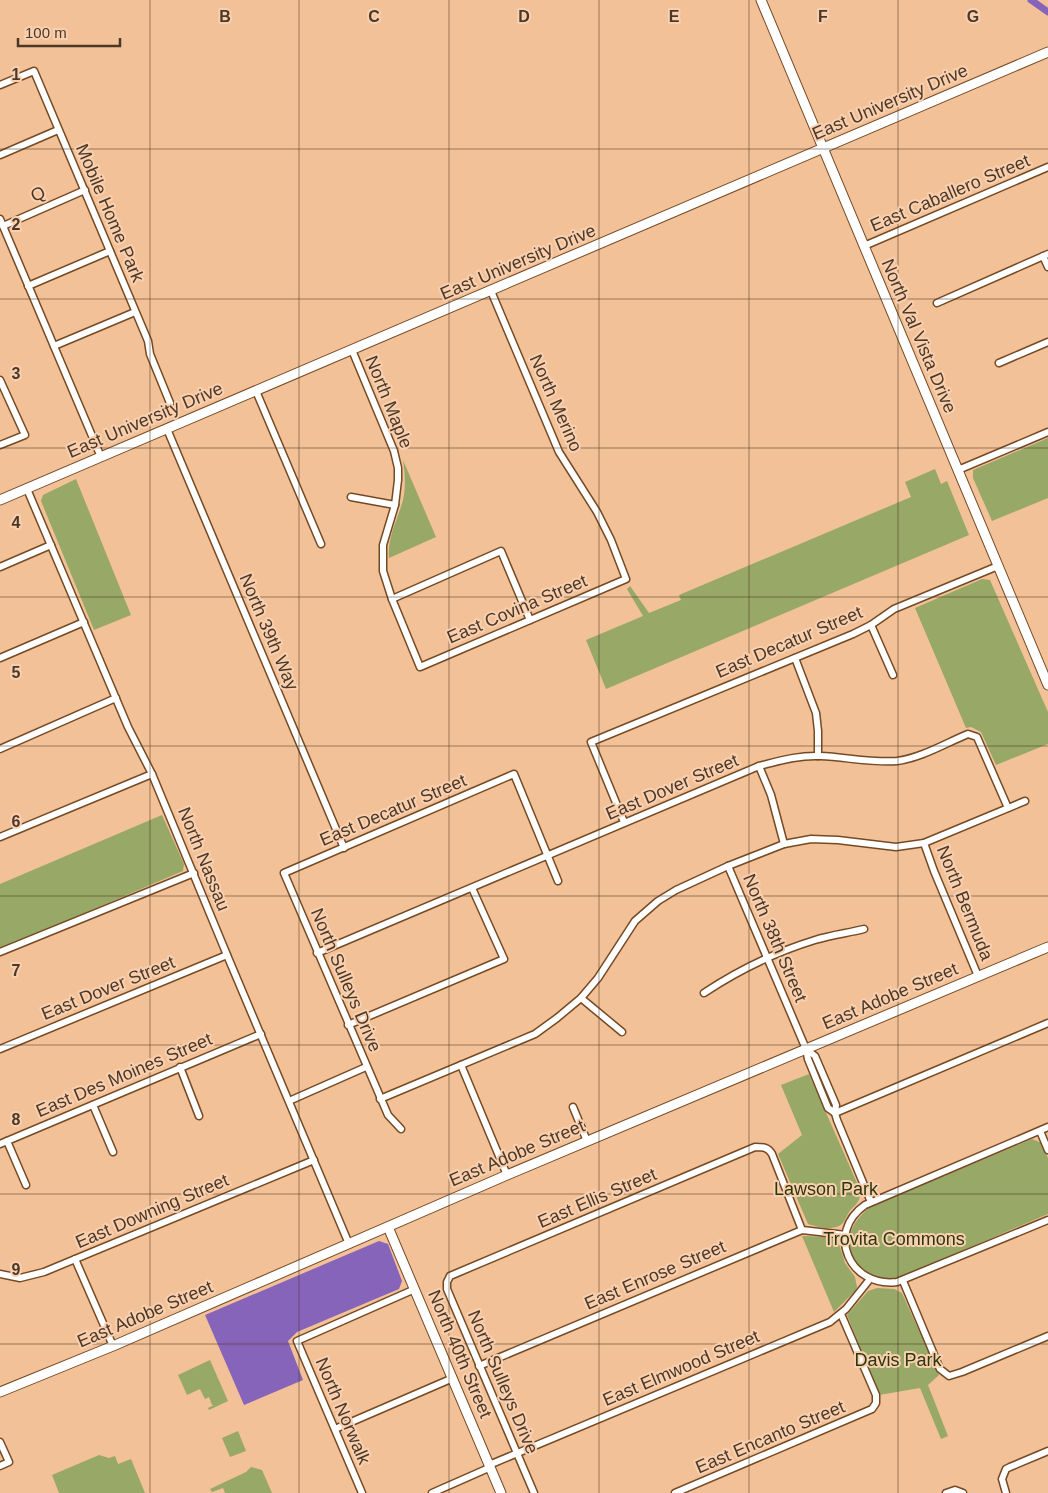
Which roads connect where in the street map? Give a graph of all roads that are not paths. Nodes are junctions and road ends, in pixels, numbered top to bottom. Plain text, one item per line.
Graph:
1 (761, 0) edge
2 (1048, 52) edge
3 (0, 85) edge
4 (58, 130) junction
5 (823, 149) junction
6 (0, 155) edge
7 (1048, 167) edge
8 (85, 190) junction
9 (0, 218) edge
10 (3, 226) junction
11 (864, 246) junction
12 (110, 251) junction
13 (1046, 255) edge
14 (1048, 267) edge
15 (28, 286) junction
16 (491, 291) junction
17 (937, 303) dead end
18 (135, 312) junction
19 (1048, 342) edge
20 (54, 346) junction
21 (352, 350) junction
22 (999, 363) dead end
23 (0, 380) edge
24 (256, 391) junction
25 (3, 397) edge
26 (170, 403) dead end
27 (167, 429) junction
28 (1048, 432) edge
29 (0, 445) edge
30 (101, 457) junction
31 (958, 470) junction
32 (27, 489) junction
33 (351, 497) dead end
34 (0, 500) edge
35 (395, 505) junction
36 (320, 544) dead end
37 (51, 546) junction
38 (998, 566) junction
39 (0, 567) edge
40 (626, 579) joint
41 (392, 599) junction
42 (530, 620) junction
43 (84, 622) junction
44 (871, 625) junction
45 (0, 658) edge
46 (795, 658) junction
47 (420, 667) joint
48 (893, 675) dead end
49 (1048, 685) edge
50 (116, 698) junction
51 (0, 749) edge
52 (818, 756) junction
53 (759, 766) junction
54 (152, 774) junction
55 (1025, 801) dead end
56 (1008, 808) junction
57 (624, 822) junction
58 (0, 838) edge
59 (924, 843) junction
60 (784, 844) junction
61 (344, 848) junction
62 (548, 856) junction
63 (728, 866) junction
64 (194, 873) junction
65 (284, 873) joint
66 (558, 881) dead end
67 (472, 888) junction
68 (864, 929) dead end
69 (1048, 947) edge
70 (0, 952) edge
71 (317, 953) junction
72 (227, 955) junction
73 (768, 959) junction
74 (978, 976) junction
75 (704, 993) dead end
76 (581, 998) junction
77 (1048, 1023) edge
78 (348, 1025) junction
79 (622, 1032) dead end
80 (261, 1034) junction
81 (0, 1048) edge
82 (806, 1049) junction
83 (461, 1064) junction
84 (180, 1067) junction
85 (366, 1067) junction
86 (827, 1084) junction
87 (820, 1087) junction
88 (380, 1099) junction
89 (289, 1101) junction
90 (93, 1105) junction
91 (573, 1107) dead end
92 (835, 1113) junction
93 (199, 1116) dead end
94 (1048, 1127) edge
95 (401, 1129) dead end
96 (1040, 1130) junction
97 (588, 1141) junction
98 (3, 1142) edge
99 (1048, 1150) edge
100 (113, 1152) dead end
101 (314, 1160) junction
102 (507, 1175) junction
103 (26, 1185) dead end
104 (871, 1202) junction
105 (1048, 1220) edge
106 (388, 1227) junction
107 (802, 1230) junction
108 (846, 1235) junction
109 (349, 1244) junction
110 (75, 1259) junction
111 (0, 1274) edge
112 (870, 1279) junction
113 (903, 1281) junction
114 (447, 1282) joint
115 (415, 1289) junction
116 (841, 1314) junction
117 (1048, 1336) edge
118 (113, 1346) junction
119 (479, 1366) junction
120 (452, 1378) junction
121 (0, 1392) edge
122 (335, 1429) junction
123 (0, 1442) edge
124 (1048, 1451) edge
125 (518, 1453) junction
126 (0, 1466) edge
127 (490, 1466) junction
128 (962, 1492) edge
129 (362, 1493) edge
130 (432, 1493) edge
131 (501, 1493) edge
132 (534, 1493) edge
133 (675, 1493) edge
134 (946, 1493) edge
135 (1006, 1493) edge

1 - 5 main road, North Val Vista Drive
2 - 5 main road, East University Drive
3 - 4 street, Mobile Home Park
4 - 6 street
4 - 8 street, Mobile Home Park
5 - 11 main road, North Val Vista Drive
5 - 16 main road, East University Drive
7 - 11 street, East Caballero Street
8 - 10 street, Q
8 - 12 street, Mobile Home Park
9 - 10 street
10 - 15 street
11 - 31 main road, North Val Vista Drive
12 - 15 street
12 - 18 street, Mobile Home Park
13 - 14 street
13 - 17 street
15 - 20 street
16 - 21 main road, East University Drive
16 - 40 street, North Merino
18 - 20 street
18 - 26 street, Mobile Home Park
19 - 22 street
20 - 30 street
21 - 24 main road, East University Drive
21 - 35 street, North Maple
23 - 25 street
24 - 27 main road, East University Drive
24 - 36 street
25 - 29 street
27 - 30 main road, East University Drive
27 - 61 street, North 39th Way
28 - 31 street
30 - 32 main road, East University Drive
31 - 38 main road, North Val Vista Drive
32 - 34 main road, East University Drive
32 - 37 street, North Nassau
33 - 35 street
35 - 41 street, North Maple
37 - 39 street
37 - 43 street, North Nassau
38 - 44 street, East Decatur Street
38 - 49 main road, North Val Vista Drive
40 - 42 street, East Covina Street
41 - 42 street
41 - 47 street, North Maple
42 - 47 street, East Covina Street
43 - 45 street
43 - 50 street, North Nassau
44 - 46 street, East Decatur Street
44 - 48 street
46 - 52 street
46 - 57 street, East Decatur Street
50 - 51 street
50 - 54 street, North Nassau
52 - 53 street, East Dover Street
52 - 56 street, East Dover Street
53 - 57 street, East Dover Street
53 - 60 street
54 - 58 street
54 - 64 street, North Nassau
55 - 56 street
56 - 59 street
57 - 62 street, East Dover Street
59 - 60 street
59 - 74 street, North Bermuda
60 - 63 street
61 - 62 street, East Decatur Street
61 - 65 street, East Decatur Street
62 - 66 street
62 - 67 street, East Dover Street
63 - 73 street, North 38th Street
63 - 76 street
64 - 70 street
64 - 72 street, North Nassau
65 - 71 street, North Sulleys Drive
67 - 71 street, East Dover Street
67 - 78 street
68 - 73 street
69 - 74 main road, East Adobe Street
71 - 78 street, North Sulleys Drive
72 - 80 street, North Nassau
72 - 81 street, East Dover Street
73 - 75 street
73 - 82 street, North 38th Street
74 - 82 main road, East Adobe Street
76 - 79 street
76 - 83 street
77 - 92 street
78 - 85 street, North Sulleys Drive
80 - 84 street, East Des Moines Street
80 - 89 street, North Nassau
82 - 86 street, North 38th Street
82 - 87 street, North 38th Street
82 - 97 main road, East Adobe Street
83 - 88 street
83 - 102 street
84 - 90 street, East Des Moines Street
84 - 93 street
85 - 88 street, North Sulleys Drive
85 - 89 street
86 - 87 street
86 - 92 street, North 38th Street
87 - 92 street, North 38th Street
88 - 95 street, North Sulleys Drive
89 - 101 street, North Nassau
90 - 98 street, East Des Moines Street
90 - 100 street
91 - 97 street
92 - 104 street, North 38th Street
94 - 96 street
96 - 99 street
96 - 104 street
97 - 102 main road, East Adobe Street
98 - 103 street
101 - 109 street, North Nassau
101 - 110 street, East Downing Street
102 - 106 main road, East Adobe Street
104 - 108 street
105 - 113 street
106 - 109 main road, East Adobe Street
106 - 115 main road, North 40th Street
107 - 108 street, East Enrose Street
107 - 114 street, East Ellis Street
107 - 119 street, East Enrose Street
108 - 112 street
109 - 118 main road, East Adobe Street
110 - 111 street, East Downing Street
110 - 118 street
112 - 113 street
112 - 116 street, East Elmwood Street
113 - 117 street
114 - 119 street, North Sulleys Drive
115 - 120 main road, North 40th Street
115 - 122 street, North Norwalk
116 - 125 street, East Elmwood Street
116 - 133 street, East Encanto Street
118 - 121 main road, East Adobe Street
119 - 125 street, North Sulleys Drive
120 - 122 street
120 - 127 main road, North 40th Street
122 - 129 street, North Norwalk
123 - 126 street
124 - 135 street
125 - 127 street, East Elmwood Street
125 - 132 street, North Sulleys Drive
127 - 130 street, East Elmwood Street
127 - 131 main road, North 40th Street
128 - 134 street

